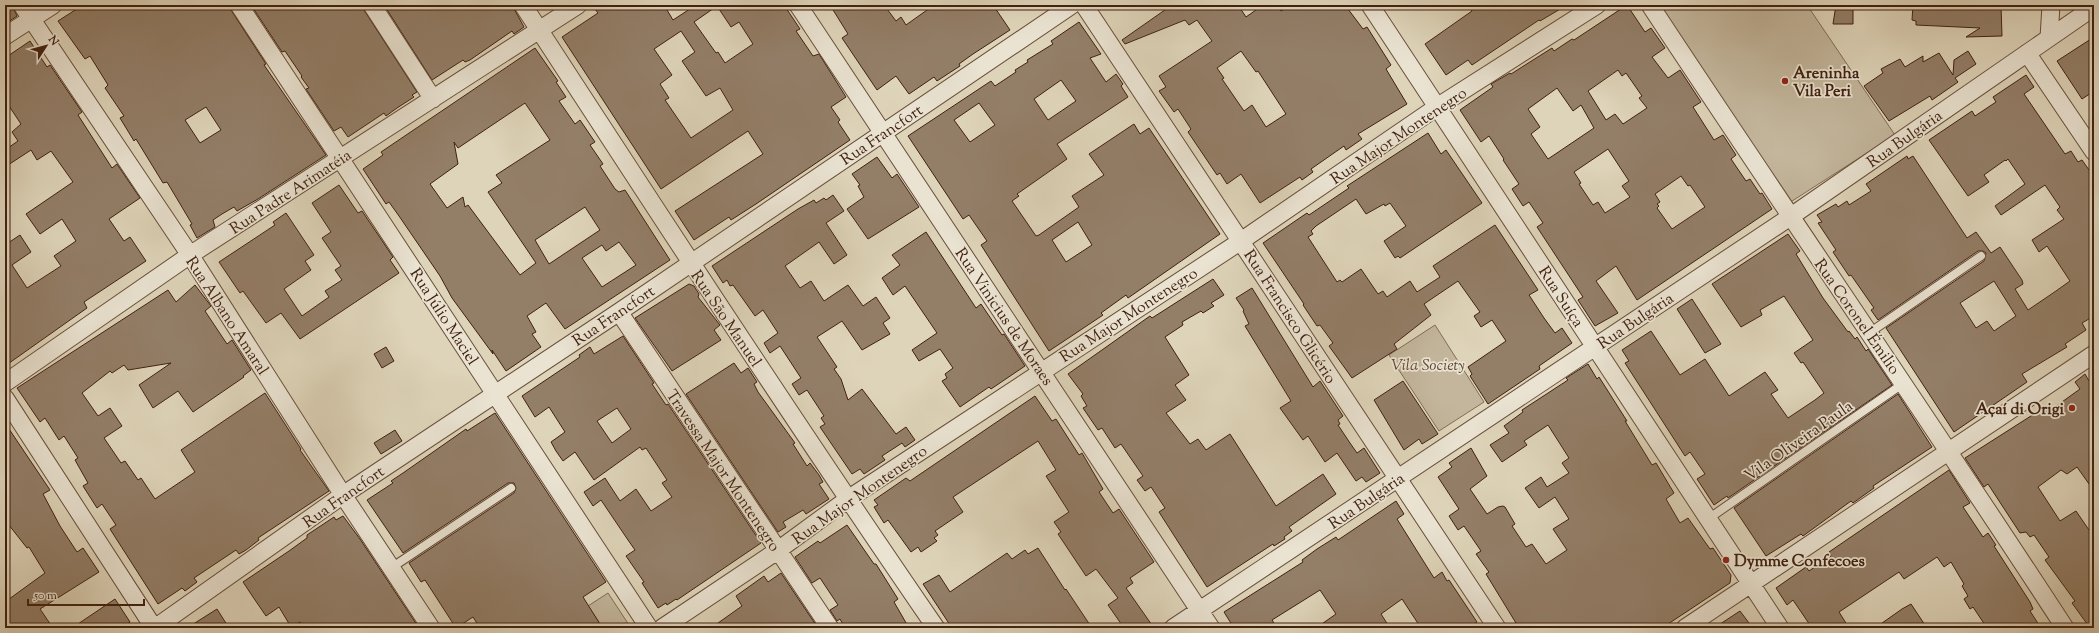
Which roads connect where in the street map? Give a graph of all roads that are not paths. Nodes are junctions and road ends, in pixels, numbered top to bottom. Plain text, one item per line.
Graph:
1 (53, 5) edge
2 (239, 5) edge
3 (372, 5) edge
4 (523, 5) edge
5 (578, 5) edge
6 (798, 5) edge
7 (1072, 5) edge
8 (1084, 5) edge
9 (1370, 5) edge
10 (1597, 5) edge
11 (1650, 5) edge
12 (2051, 5) edge
13 (2094, 7) edge
14 (26, 12) edge
15 (540, 30) junction
16 (5, 36) edge
17 (2049, 38) junction
18 (2027, 53) junction
19 (433, 99) junction
20 (1437, 107) junction
21 (884, 133) junction
22 (2094, 152) edge
23 (341, 159) junction
24 (1790, 217) junction
25 (1241, 241) junction
26 (190, 255) junction
27 (1981, 256) dead end
28 (690, 262) junction
29 (619, 312) junction
30 (1869, 333) junction
31 (1595, 347) junction
32 (2094, 354) edge
33 (1042, 371) junction
34 (5, 383) edge
35 (1904, 383) junction
36 (496, 393) junction
37 (5, 398) edge
38 (1949, 450) junction
39 (1398, 478) junction
40 (511, 488) dead end
41 (343, 495) junction
42 (848, 499) junction
43 (1708, 519) junction
44 (777, 551) junction
45 (392, 568) junction
46 (1751, 584) junction
47 (1200, 611) junction
48 (154, 628) edge
49 (431, 628) edge
50 (649, 628) edge
51 (662, 628) edge
52 (830, 628) edge
53 (936, 628) edge
54 (1174, 628) edge
55 (1211, 628) edge
56 (1497, 628) edge
57 (1685, 628) edge
58 (1780, 628) edge
59 (2065, 628) edge

1 - 14 street
2 - 23 street, Rua Júlio Maciel
3 - 19 street
4 - 15 street, Rua São Manuel
5 - 15 street, Rua Padre Arimatéia
6 - 21 street, Rua Vinicius de Moraes
7 - 21 street, Rua Francfort
8 - 25 street, Rua Francisco Glicério
9 - 20 street, Rua Suíça
10 - 20 street, Rua Major Montenegro
11 - 24 street, Rua Coronel Émilio
12 - 17 street
13 - 17 street, Rua Bulgária
14 - 16 street
14 - 26 street, Rua Albano Amaral
15 - 19 street, Rua Padre Arimatéia
15 - 28 street, Rua São Manuel
17 - 18 street, Rua Bulgária
18 - 22 street
18 - 24 street, Rua Bulgária
19 - 23 street, Rua Padre Arimatéia
20 - 25 street, Rua Major Montenegro
20 - 31 street, Rua Suíça
21 - 28 street, Rua Francfort
21 - 33 street, Rua Vinicius de Moraes
23 - 26 street, Rua Padre Arimatéia
23 - 36 street, Rua Júlio Maciel
24 - 30 street, Rua Coronel Émilio
24 - 31 street, Rua Bulgária
25 - 33 street, Rua Major Montenegro
25 - 39 street, Rua Francisco Glicério
26 - 34 street, Rua Padre Arimatéia
26 - 41 street, Rua Albano Amaral
27 - 30 lane
28 - 29 street, Rua Francfort
28 - 42 street, Rua São Manuel
29 - 36 street, Rua Francfort
29 - 44 street, Travessa Major Montenegro
30 - 35 street, Rua Coronel Émilio
31 - 39 street, Rua Bulgária
31 - 43 street, Rua Suíça
32 - 38 street
33 - 42 street, Rua Major Montenegro
33 - 47 street, Rua Vinicius de Moraes
35 - 38 street, Rua Coronel Émilio
35 - 43 lane, Vila Oliveira Paula
36 - 41 street, Rua Francfort
36 - 50 street, Rua Júlio Maciel
37 - 48 street
38 - 46 street
38 - 59 street, Rua Coronel Émilio
39 - 47 street, Rua Bulgária
39 - 56 street, Rua Francisco Glicério
40 - 45 lane
41 - 45 street, Rua Albano Amaral
41 - 48 street, Rua Francfort
42 - 44 street, Rua Major Montenegro
42 - 53 street, Rua São Manuel
43 - 46 street, Rua Suíça
44 - 51 street, Rua Major Montenegro
44 - 52 street, Travessa Major Montenegro
45 - 49 street, Rua Albano Amaral
46 - 57 street
46 - 58 street, Rua Suíça
47 - 54 street, Rua Bulgária
47 - 55 street, Rua Vinicius de Moraes

